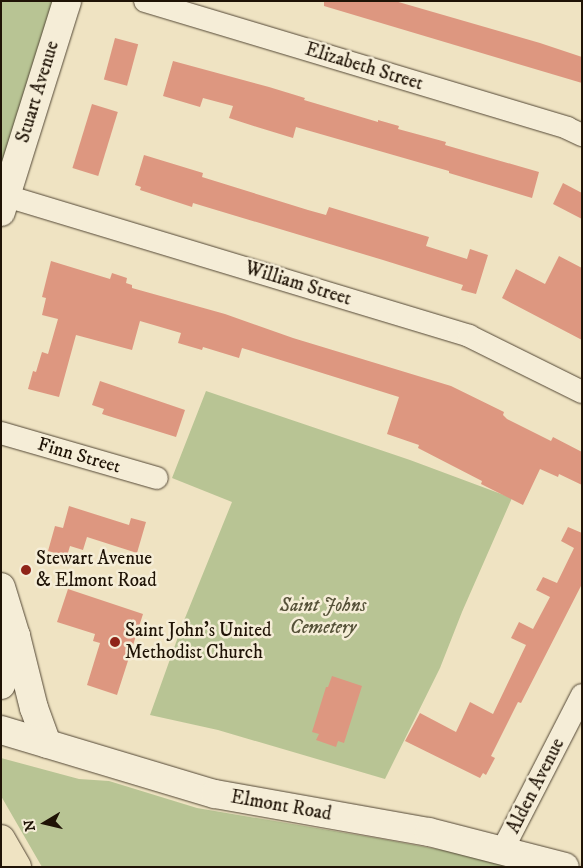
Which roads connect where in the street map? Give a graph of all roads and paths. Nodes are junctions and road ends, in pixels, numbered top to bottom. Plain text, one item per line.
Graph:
1 (67, 1) edge
2 (145, 1) edge
3 (582, 135) edge
4 (3, 204) edge
5 (582, 392) edge
6 (1, 434) edge
7 (157, 478) dead end
8 (1, 587) edge
9 (16, 636) junction
10 (1, 685) edge
11 (582, 695) edge
12 (1, 730) edge
13 (47, 744) junction
14 (1, 839) edge
15 (503, 849) junction
16 (17, 867) edge
17 (565, 867) edge

1 - 4 main road, Stuart Avenue
2 - 3 street, Elizabeth Street
4 - 5 street, William Street
6 - 7 street, Finn Street
8 - 9 main road
9 - 10 main road
9 - 13 main road
11 - 15 street, Alden Avenue
12 - 13 main road, Elmont Road
13 - 15 main road, Elmont Road
14 - 16 highway
15 - 17 main road, Elmont Road

